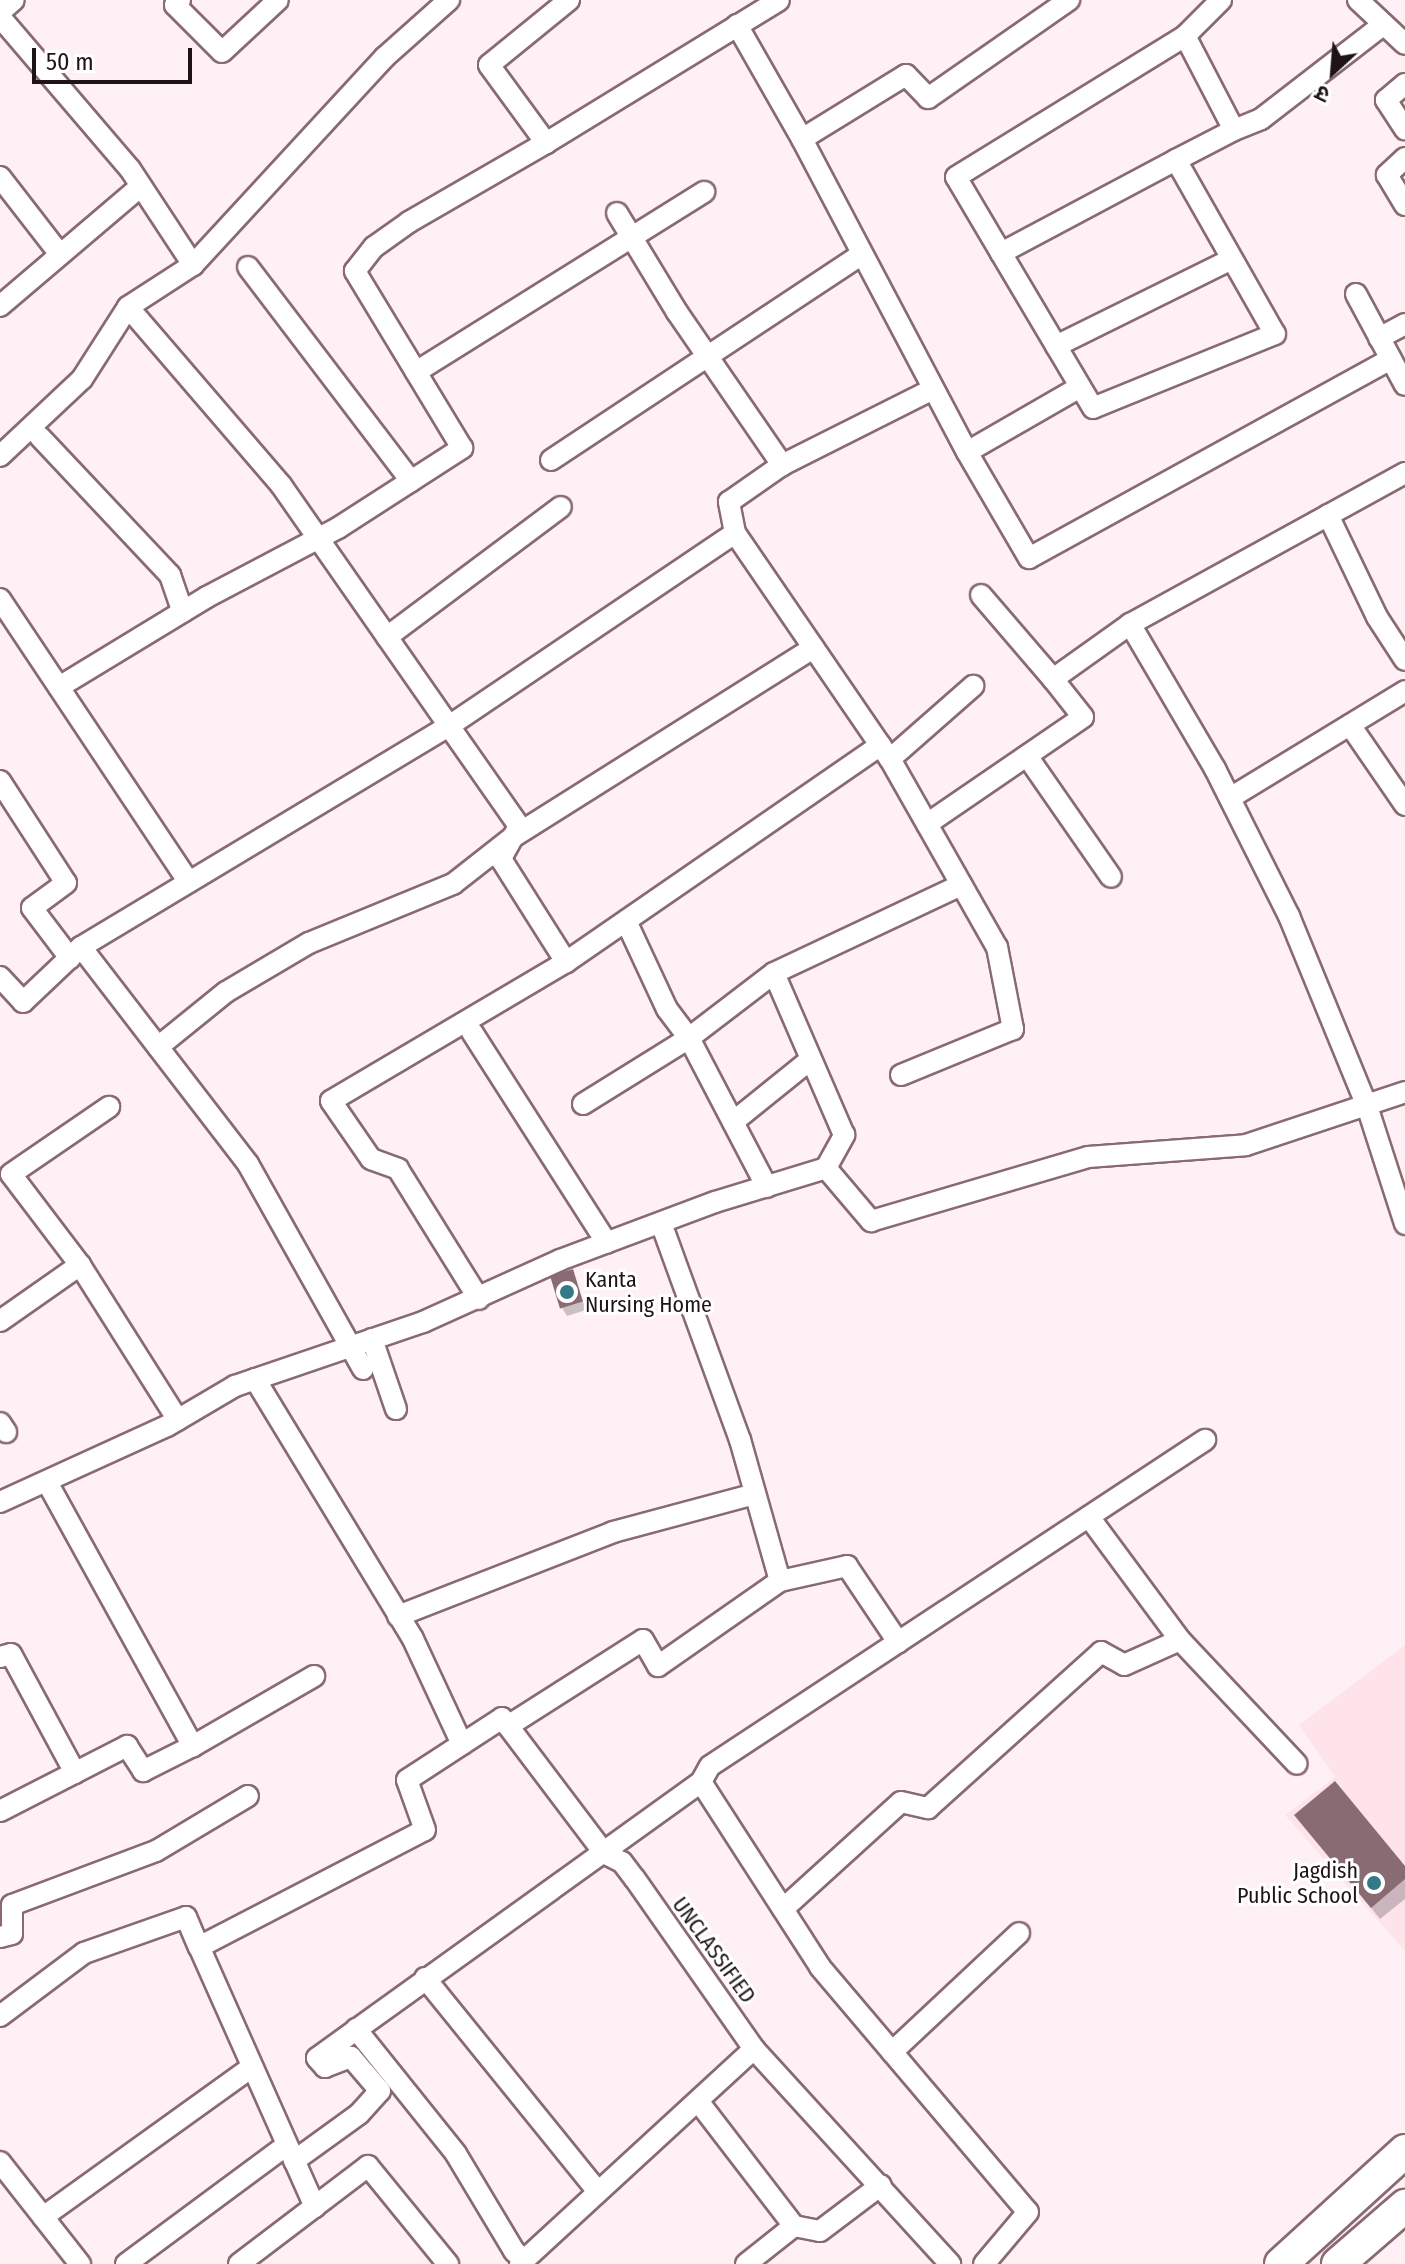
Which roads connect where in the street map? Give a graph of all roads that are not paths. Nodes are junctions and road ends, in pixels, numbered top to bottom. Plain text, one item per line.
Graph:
1 (14, 0) edge
2 (180, 0) edge
3 (278, 0) edge
4 (449, 0) edge
5 (569, 0) edge
6 (779, 0) edge
7 (1069, 0) edge
8 (1221, 0) edge
9 (1358, 0) edge
10 (0, 15) edge
11 (1384, 24) junction
12 (737, 25) junction
13 (1185, 36) junction
14 (1405, 44) edge
15 (1405, 84) edge
16 (1405, 129) edge
17 (1234, 130) junction
18 (802, 139) junction
19 (546, 143) junction
20 (1405, 158) edge
21 (1176, 160) junction
22 (0, 177) edge
23 (141, 186) junction
24 (704, 192) dead end
25 (1405, 205) edge
26 (617, 213) dead end
27 (633, 239) junction
28 (59, 253) junction
29 (1001, 253) junction
30 (861, 255) junction
31 (1232, 259) junction
32 (193, 265) junction
33 (248, 267) dead end
34 (1356, 294) dead end
35 (0, 306) edge
36 (128, 307) junction
37 (1405, 324) edge
38 (1379, 338) junction
39 (1056, 346) junction
40 (706, 355) junction
41 (1391, 359) junction
42 (416, 372) junction
43 (1405, 385) edge
44 (1080, 387) junction
45 (933, 389) junction
46 (40, 437) dead end
47 (967, 452) junction
48 (0, 456) edge
49 (551, 460) dead end
50 (782, 465) junction
51 (1405, 473) edge
52 (411, 481) junction
53 (561, 507) dead end
54 (1328, 515) junction
55 (735, 533) junction
56 (318, 538) junction
57 (981, 595) dead end
58 (0, 599) edge
59 (183, 612) junction
60 (1130, 624) junction
61 (387, 637) junction
62 (813, 648) junction
63 (1405, 660) edge
64 (1053, 679) junction
65 (973, 686) dead end
66 (59, 687) junction
67 (1405, 691) edge
68 (1350, 725) junction
69 (449, 726) junction
70 (885, 752) junction
71 (1027, 756) junction
72 (0, 781) edge
73 (1230, 798) junction
74 (1405, 805) edge
75 (927, 824) junction
76 (513, 837) junction
77 (1111, 877) dead end
78 (189, 882) junction
79 (961, 885) junction
80 (626, 921) junction
81 (76, 953) junction
82 (566, 962) junction
83 (774, 973) junction
84 (0, 977) edge
85 (472, 1032) dead end
86 (689, 1038) junction
87 (158, 1047) junction
88 (811, 1059) junction
89 (901, 1075) dead end
90 (1405, 1092) edge
91 (583, 1104) dead end
92 (1367, 1106) junction
93 (109, 1107) dead end
94 (733, 1122) junction
95 (826, 1168) junction
96 (767, 1187) junction
97 (661, 1223) junction
98 (1405, 1224) edge
99 (607, 1243) junction
100 (80, 1265) junction
101 (479, 1299) junction
102 (0, 1321) edge
103 (362, 1342) junction
104 (363, 1369) dead end
105 (255, 1379) junction
106 (396, 1409) dead end
107 (178, 1420) junction
108 (1205, 1440) dead end
109 (47, 1482) junction
110 (755, 1494) junction
111 (0, 1502) edge
112 (1089, 1517) junction
113 (780, 1581) junction
114 (398, 1616) junction
115 (1180, 1640) junction
116 (898, 1642) junction
117 (0, 1657) edge
118 (314, 1676) dead end
119 (508, 1726) junction
120 (462, 1744) junction
121 (193, 1746) junction
122 (1297, 1764) dead end
123 (75, 1773) junction
124 (701, 1782) junction
125 (248, 1796) dead end
126 (0, 1811) edge
127 (604, 1853) junction
128 (783, 1909) junction
129 (1019, 1933) dead end
130 (0, 1937) edge
131 (199, 1947) junction
132 (425, 1978) junction
133 (0, 2016) edge
134 (356, 2029) junction
135 (754, 2049) junction
136 (892, 2052) junction
137 (252, 2067) junction
138 (698, 2101) junction
139 (1405, 2151) edge
140 (291, 2153) junction
141 (0, 2162) edge
142 (881, 2185) junction
143 (598, 2192) junction
144 (1405, 2206) edge
145 (315, 2207) junction
146 (43, 2217) junction
147 (1327, 2223) junction
148 (794, 2226) junction
149 (1344, 2259) edge
150 (70, 2261) edge
151 (522, 2262) edge
152 (126, 2264) edge
153 (239, 2264) edge
154 (448, 2264) edge
155 (746, 2264) edge
156 (950, 2264) edge
157 (984, 2264) edge
158 (1281, 2264) edge

1 - 10 street
2 - 3 street
4 - 32 street
5 - 19 street
6 - 12 street
7 - 18 street
8 - 13 street
9 - 11 street
10 - 23 street
11 - 14 street
11 - 17 street
12 - 18 street
12 - 19 street
13 - 17 street
13 - 29 street
15 - 16 street
17 - 21 street
18 - 30 street
19 - 42 street
20 - 25 street
21 - 29 street
21 - 31 street
22 - 28 street
23 - 28 street
23 - 32 street
24 - 27 street
26 - 27 street
27 - 40 street
27 - 42 street
28 - 35 street
29 - 39 street
30 - 40 street
30 - 45 street
31 - 39 street
31 - 44 street
32 - 36 street
33 - 52 street
34 - 38 street
36 - 48 street
36 - 56 street
37 - 38 street
38 - 41 street
39 - 44 street
40 - 49 street
40 - 50 street
41 - 43 street
41 - 47 street
42 - 52 street
44 - 47 street
45 - 47 street
45 - 50 street
46 - 59 street
50 - 55 street
51 - 54 street
52 - 56 street
53 - 61 street
54 - 60 street
54 - 63 street
55 - 62 street
55 - 69 street
56 - 59 street
56 - 61 street
57 - 64 street
58 - 66 street
59 - 66 street
60 - 64 street
60 - 73 street
61 - 69 street
62 - 70 street
62 - 76 street
64 - 71 street
65 - 70 street
66 - 78 street
67 - 68 street
68 - 73 street
68 - 74 street
69 - 76 street
69 - 78 street
70 - 75 street
70 - 80 street
71 - 75 street
71 - 77 street
72 - 81 street
73 - 92 street
75 - 79 street
76 - 82 street
76 - 87 street
78 - 81 street
79 - 83 street
79 - 89 street
80 - 82 street
80 - 86 street
81 - 84 street
81 - 87 street
82 - 101 street
83 - 86 street
83 - 88 street
85 - 99 street
86 - 91 street
86 - 94 street
87 - 103 street
88 - 94 street
88 - 95 street
90 - 92 street
92 - 95 street
92 - 98 street
93 - 100 street
94 - 96 street
95 - 96 street
96 - 97 street
97 - 99 street
97 - 110 street
99 - 101 street
100 - 102 street
100 - 107 street
101 - 103 street
103 - 104 street
103 - 105 street
103 - 106 street
105 - 107 street
105 - 114 street
107 - 109 street
108 - 112 street
109 - 111 street
109 - 121 street
110 - 113 street
110 - 114 street
112 - 115 street
112 - 116 street
113 - 116 street
113 - 119 street
114 - 120 street
115 - 122 street
115 - 128 street
116 - 124 street
117 - 123 street
118 - 121 street
119 - 120 street
119 - 127 street, UNCLASSIFIED
120 - 131 street
121 - 123 street
123 - 126 street
124 - 127 street
124 - 128 street
125 - 130 street
127 - 132 street
127 - 135 street, UNCLASSIFIED
128 - 136 street
129 - 136 street
131 - 133 street
131 - 137 street
132 - 134 street
132 - 143 street
134 - 140 street
134 - 151 street
135 - 138 street
135 - 142 street, UNCLASSIFIED
136 - 157 street
137 - 140 street
137 - 146 street
138 - 143 street
138 - 148 street
139 - 147 main road
140 - 145 street
140 - 152 street
141 - 146 street
142 - 148 street
142 - 156 street, UNCLASSIFIED
143 - 151 street
144 - 149 main road
145 - 153 street
145 - 154 street
146 - 150 street
147 - 149 main road
147 - 158 main road
148 - 155 street

